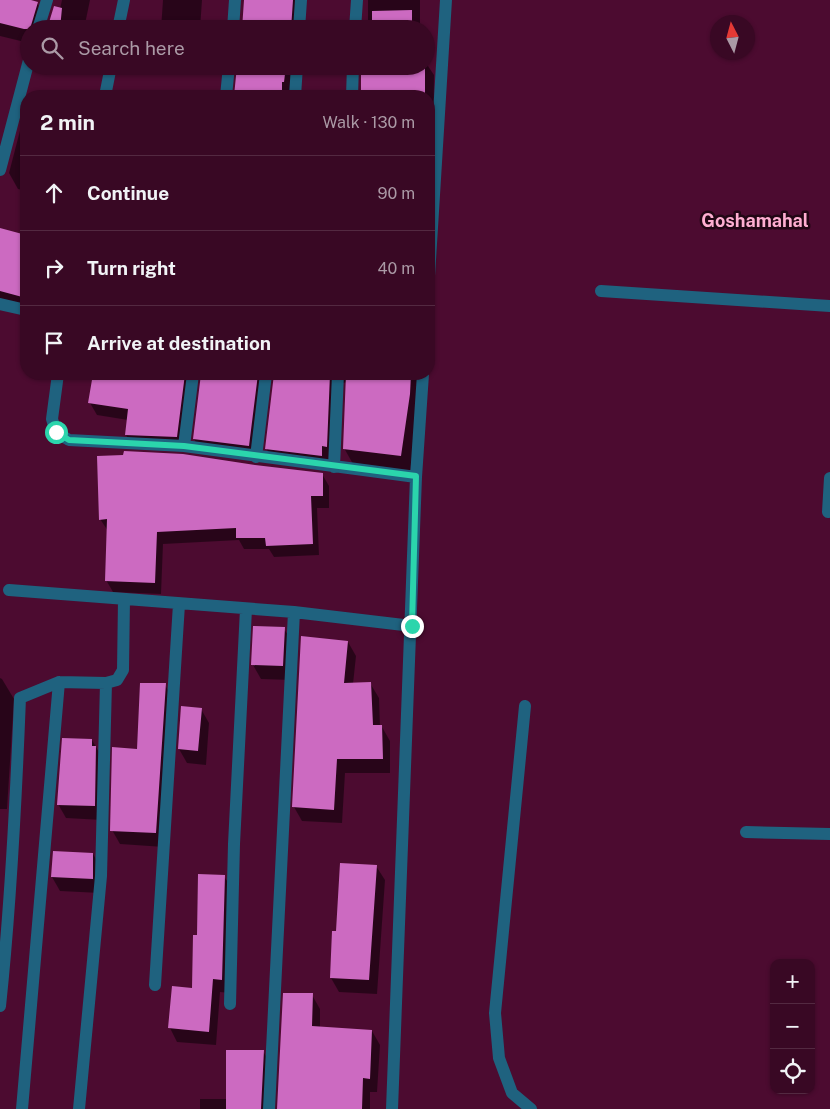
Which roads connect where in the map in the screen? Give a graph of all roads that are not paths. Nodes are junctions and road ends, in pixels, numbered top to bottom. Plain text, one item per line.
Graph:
1 (47, 0) edge
2 (124, 0) edge
3 (236, 0) edge
4 (301, 0) edge
5 (357, 0) edge
6 (446, 0) edge
7 (41, 20) edge
8 (120, 20) edge
9 (234, 20) edge
10 (300, 20) edge
11 (356, 20) edge
12 (25, 75) edge
13 (109, 75) edge
14 (228, 75) edge
15 (296, 75) edge
16 (353, 75) edge
17 (21, 90) edge
18 (106, 90) edge
19 (227, 90) edge
20 (295, 90) edge
21 (352, 90) edge
22 (20, 94) edge
23 (0, 170) edge
24 (435, 179) edge
25 (601, 291) dead end
26 (0, 304) edge
27 (830, 306) edge
28 (20, 309) edge
29 (57, 380) edge
30 (192, 380) edge
31 (265, 380) edge
32 (338, 380) edge
33 (423, 380) edge
34 (184, 446) junction
35 (256, 457) junction
36 (334, 467) junction
37 (416, 476) junction
38 (830, 478) edge
39 (828, 512) dead end
40 (8, 590) dead end
41 (124, 599) junction
42 (178, 604) junction
43 (246, 609) junction
44 (294, 612) junction
45 (412, 626) junction
46 (59, 682) junction
47 (106, 682) junction
48 (525, 706) dead end
49 (746, 832) dead end
50 (830, 834) edge
51 (155, 986) dead end
52 (230, 1004) dead end
53 (0, 1006) edge
54 (22, 1109) edge
55 (79, 1109) edge
56 (269, 1109) edge
57 (392, 1109) edge
58 (530, 1109) edge

1 - 7 street
2 - 8 street
3 - 9 street
4 - 10 street
5 - 11 street
6 - 24 street
12 - 17 street
13 - 18 street
14 - 19 street
15 - 20 street
16 - 21 street
22 - 23 street
25 - 27 street
26 - 28 street
29 - 34 street
30 - 34 street
31 - 35 street
32 - 36 street
33 - 37 street
34 - 35 street
35 - 36 street
36 - 37 street
37 - 45 street
38 - 39 street
40 - 41 street
41 - 42 street
41 - 47 street
42 - 43 street
42 - 51 street
43 - 44 street
43 - 52 street
44 - 45 street
44 - 56 street
45 - 57 street
46 - 47 street
46 - 53 street
46 - 54 street
47 - 55 street
48 - 58 street
49 - 50 street

